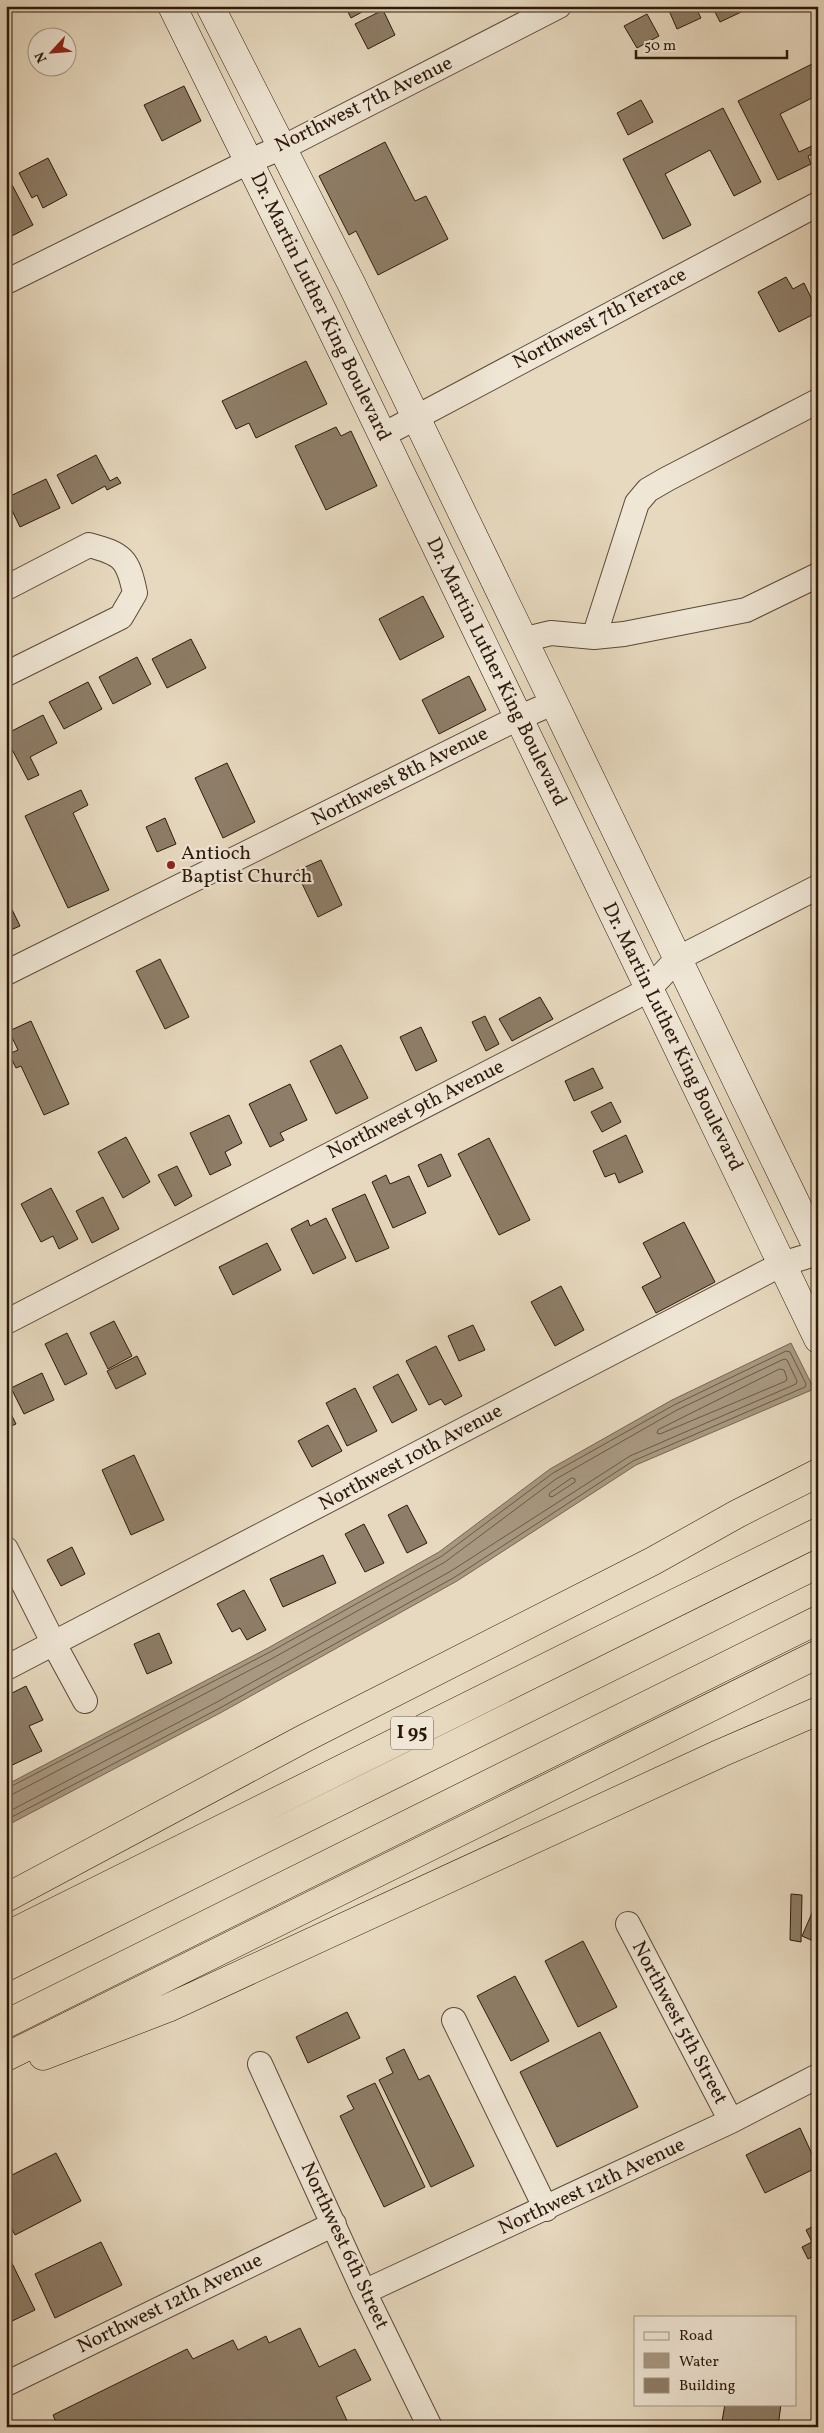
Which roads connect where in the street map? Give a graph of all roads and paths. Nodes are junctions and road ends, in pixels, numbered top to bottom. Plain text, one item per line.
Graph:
1 (172, 6) edge
2 (210, 6) edge
3 (559, 6) edge
4 (284, 147) junction
5 (250, 161) junction
6 (818, 204) edge
7 (6, 282) edge
8 (818, 401) edge
9 (416, 418) junction
10 (383, 435) junction
11 (818, 575) edge
12 (6, 588) edge
13 (594, 637) junction
14 (522, 640) junction
15 (6, 674) edge
16 (553, 703) junction
17 (518, 718) junction
18 (818, 887) edge
19 (677, 959) junction
20 (6, 973) edge
21 (649, 989) junction
22 (818, 1251) edge
23 (782, 1264) junction
24 (6, 1322) edge
25 (818, 1339) edge
26 (817, 1478) edge
27 (818, 1532) edge
28 (6, 1548) edge
29 (818, 1564) edge
30 (818, 1620) edge
31 (54, 1644) junction
32 (818, 1654) edge
33 (6, 1668) edge
34 (818, 1699) edge
35 (85, 1701) dead end
36 (818, 1711) edge
37 (721, 1753) junction
38 (6, 1898) edge
39 (628, 1924) dead end
40 (6, 1936) edge
41 (6, 1968) edge
42 (454, 2020) dead end
43 (6, 2024) edge
44 (6, 2057) edge
45 (260, 2064) dead end
46 (6, 2070) edge
47 (818, 2076) edge
48 (731, 2122) junction
49 (546, 2209) junction
50 (334, 2224) junction
51 (364, 2292) junction
52 (6, 2384) edge
53 (430, 2427) edge

1 - 5 main road, Dr. Martin Luther King Boulevard
2 - 4 main road, Dr. Martin Luther King Boulevard
3 - 4 street, Northwest 7th Avenue
4 - 5 street, Northwest 7th Avenue
4 - 9 main road, Dr. Martin Luther King Boulevard
5 - 7 street, Northwest 7th Avenue
5 - 10 main road, Dr. Martin Luther King Boulevard
6 - 9 street, Northwest 7th Terrace
8 - 13 street
9 - 10 street, Northwest 7th Terrace
9 - 14 main road, Dr. Martin Luther King Boulevard
10 - 17 main road, Dr. Martin Luther King Boulevard
11 - 13 street
12 - 15 street
13 - 14 street
14 - 16 main road, Dr. Martin Luther King Boulevard
16 - 17 street, Northwest 8th Avenue
16 - 19 main road, Dr. Martin Luther King Boulevard
17 - 20 street, Northwest 8th Avenue
17 - 21 main road, Dr. Martin Luther King Boulevard
18 - 19 street, Northwest 9th Avenue
19 - 21 street, Northwest 9th Avenue
19 - 22 main road, Dr. Martin Luther King Boulevard
21 - 23 main road, Dr. Martin Luther King Boulevard
21 - 24 street, Northwest 9th Avenue
22 - 23 street, Northwest 10th Avenue
23 - 25 main road, Dr. Martin Luther King Boulevard
23 - 31 street, Northwest 10th Avenue
26 - 38 highway
27 - 40 highway, I 95
28 - 31 street
29 - 41 highway
30 - 43 highway
31 - 33 street, Northwest 10th Avenue
31 - 35 street
32 - 44 highway
34 - 37 highway
36 - 37 highway
37 - 46 highway
39 - 48 street, Northwest 5th Street
42 - 49 street
45 - 50 street, Northwest 6th Street
47 - 48 street, Northwest 12th Avenue
48 - 49 street, Northwest 12th Avenue
49 - 51 street, Northwest 12th Avenue
50 - 51 street, Northwest 6th Street
50 - 52 street, Northwest 12th Avenue
51 - 53 street, Northwest 6th Street

